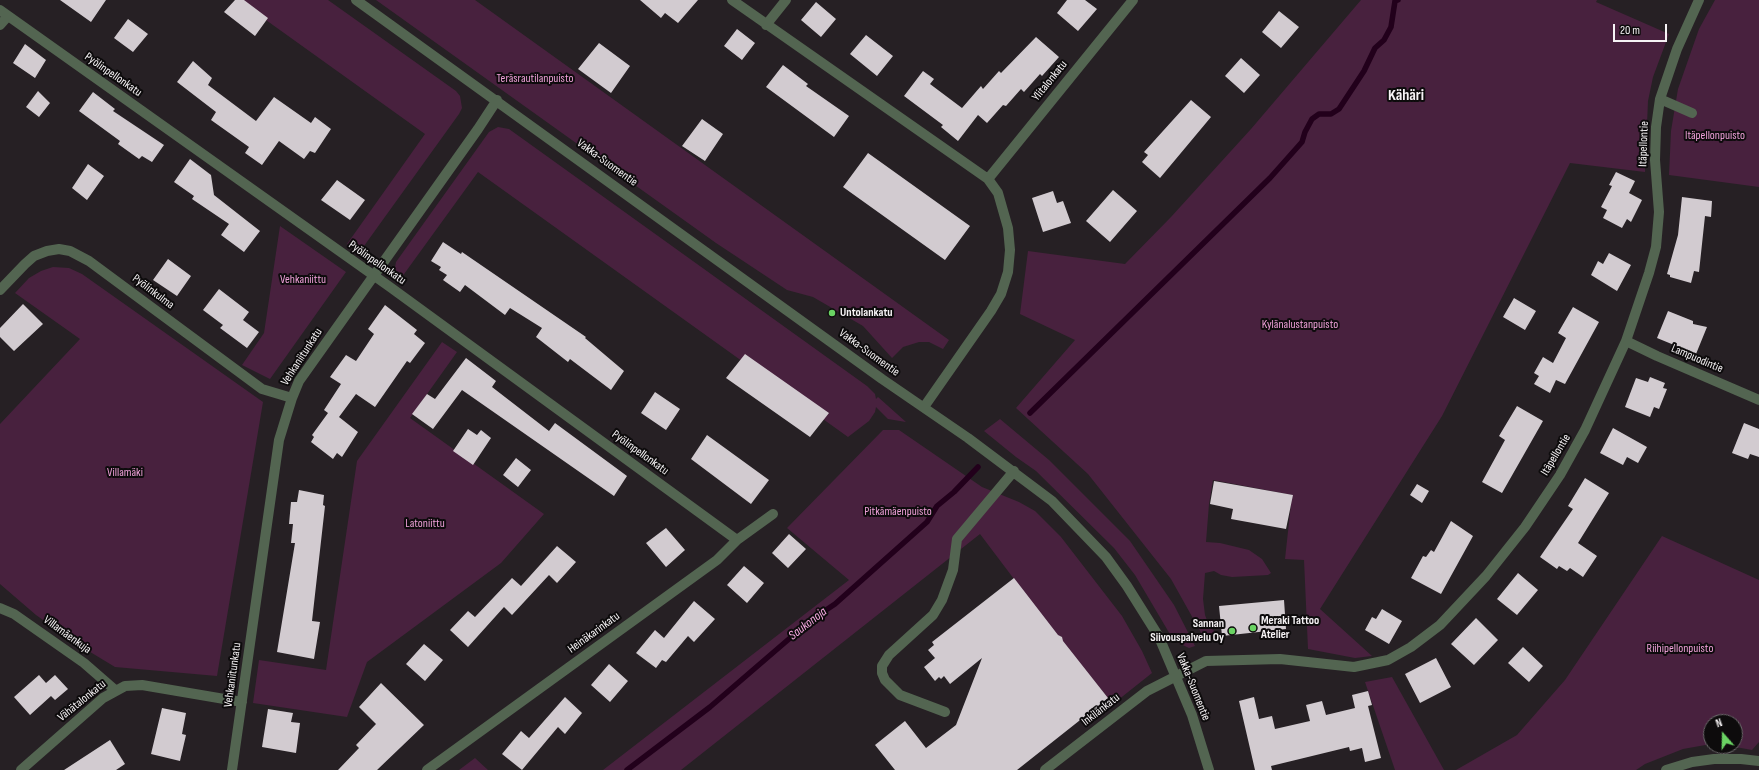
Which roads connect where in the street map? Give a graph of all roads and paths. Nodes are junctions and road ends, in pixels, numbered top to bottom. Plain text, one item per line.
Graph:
1 (356, 0) edge
2 (732, 0) edge
3 (786, 0) edge
4 (1133, 0) edge
5 (1699, 0) edge
6 (4, 12) edge
7 (0, 25) edge
8 (766, 25) junction
9 (1660, 99) junction
10 (497, 100) junction
11 (1692, 113) dead end
12 (988, 179) junction
13 (374, 276) junction
14 (0, 290) edge
15 (1626, 341) junction
16 (292, 398) junction
17 (1759, 400) edge
18 (924, 407) junction
19 (1014, 471) junction
20 (773, 514) dead end
21 (737, 540) junction
22 (0, 608) edge
23 (1176, 676) junction
24 (115, 690) junction
25 (242, 702) junction
26 (945, 712) dead end
27 (1759, 761) edge
28 (21, 770) edge
29 (232, 770) edge
30 (427, 770) edge
31 (1045, 770) edge
32 (1209, 770) edge
33 (1666, 770) edge

1 - 10 street, Vakka-Suomentie
2 - 8 street
3 - 8 street
4 - 12 street, Ylitalonkatu
5 - 9 street, Itäpellontie
6 - 7 street
6 - 13 street, Pyölinpellonkatu
8 - 12 street
9 - 11 street
9 - 15 street, Itäpellontie
10 - 13 street, Vehkaniitunkatu
10 - 18 street, Vakka-Suomentie
12 - 18 street
13 - 16 street, Vehkaniitunkatu
13 - 21 street, Pyölinpellonkatu
14 - 16 street, Pyölinkulma
15 - 17 street, Lampuodintie
15 - 23 street, Itäpellontie
16 - 25 street, Vehkaniitunkatu
18 - 19 street, Vakka-Suomentie
19 - 23 street, Vakka-Suomentie
19 - 26 street
20 - 21 street, Heinäkarinkatu
21 - 30 street, Heinäkarinkatu
22 - 24 street, Villamäenkuja
23 - 31 street, Inkilänkatu
23 - 32 street, Vakka-Suomentie
24 - 25 street, Vähätalonkatu
24 - 28 street, Vähätalonkatu
25 - 29 street, Vehkaniitunkatu
27 - 33 street

